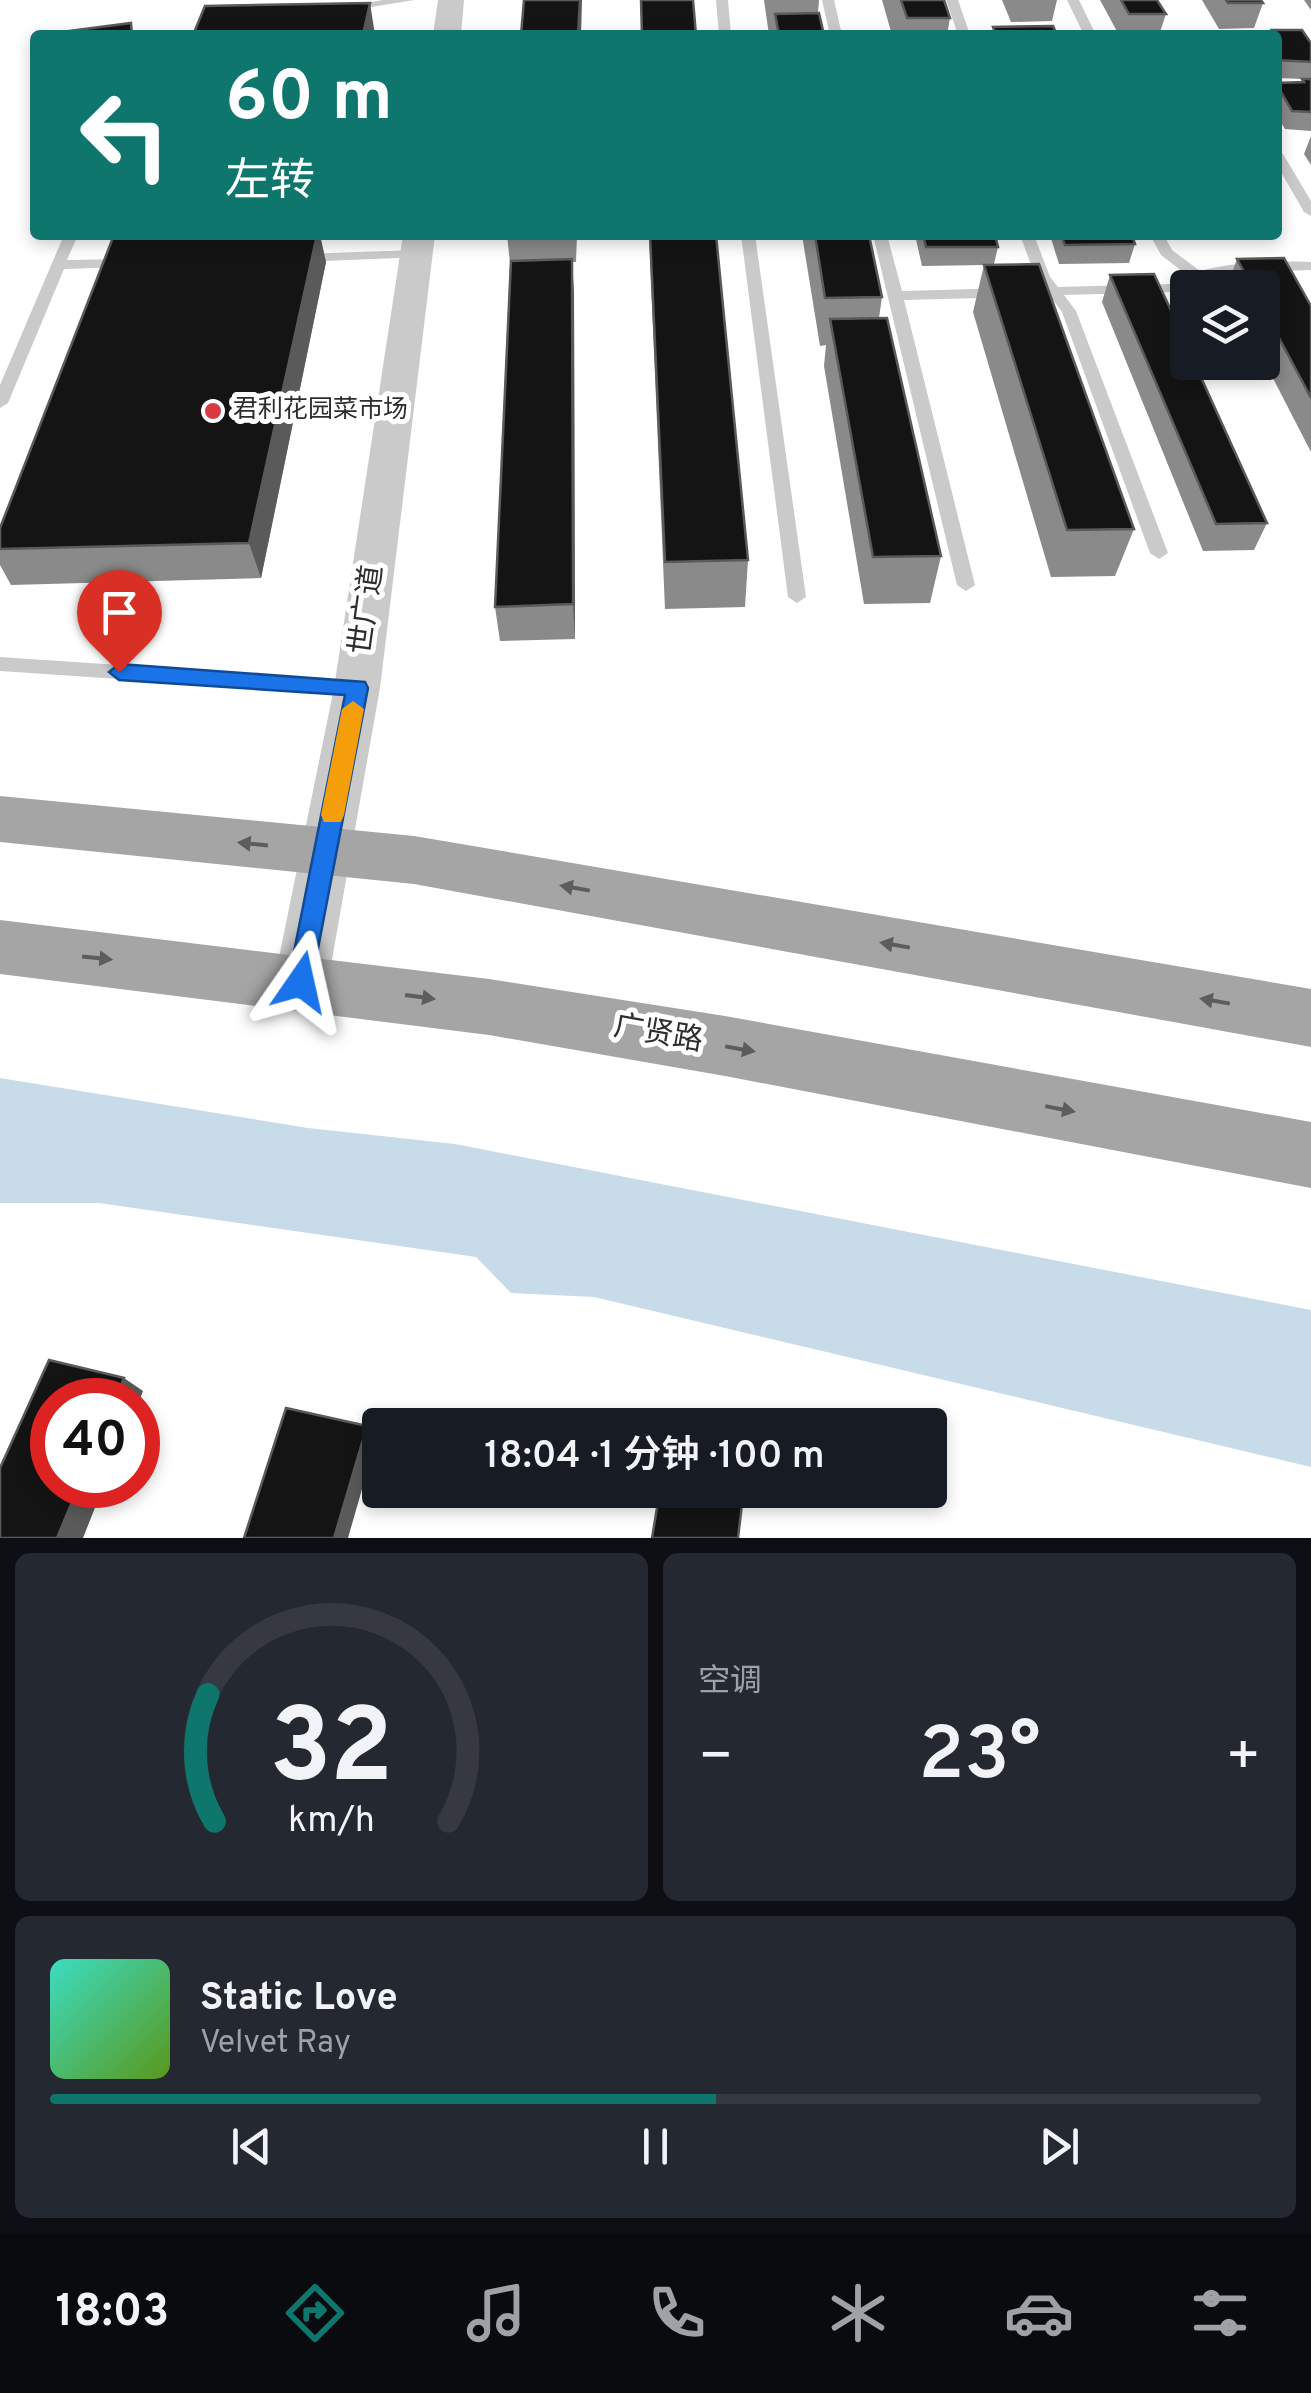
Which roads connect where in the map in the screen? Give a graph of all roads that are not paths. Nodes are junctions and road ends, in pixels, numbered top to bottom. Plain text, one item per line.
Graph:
1 (408, 0) edge
2 (452, 0) edge
3 (722, 0) edge
4 (828, 0) edge
5 (952, 0) edge
6 (1072, 0) edge
7 (335, 9) edge
8 (448, 30) edge
9 (725, 30) edge
10 (835, 30) edge
11 (962, 30) edge
12 (1088, 30) edge
13 (1282, 165) edge
14 (1311, 212) edge
15 (68, 240) edge
16 (749, 240) edge
17 (881, 240) edge
18 (1029, 240) edge
19 (1160, 240) edge
20 (418, 244) edge
21 (277, 258) edge
22 (138, 263) edge
23 (58, 266) junction
24 (1311, 266) edge
25 (1190, 270) edge
26 (1208, 270) edge
27 (1170, 288) edge
28 (1057, 293) junction
29 (896, 296) junction
30 (0, 402) edge
31 (1160, 553) dead end
32 (966, 585) dead end
33 (797, 597) dead end
34 (0, 664) edge
35 (358, 688) junction
36 (0, 819) edge
37 (326, 851) junction
38 (0, 947) edge
39 (301, 982) junction
40 (1311, 1018) edge
41 (1311, 1155) edge

1 - 7 lane
2 - 8 street
3 - 9 lane
4 - 10 lane
5 - 11 lane
6 - 12 lane
13 - 14 lane
15 - 23 lane
16 - 33 lane
17 - 29 lane
18 - 28 lane
19 - 25 lane
20 - 21 lane
20 - 35 street, 世广道
22 - 23 lane
23 - 30 lane
24 - 26 lane
27 - 28 lane
28 - 29 lane
28 - 31 lane
29 - 32 lane
34 - 35 lane
35 - 37 street, 世广道
37 -> 36 main road
37 - 39 street, 世广道
40 -> 37 main road
38 -> 39 main road, 广贤路
39 -> 41 main road, 广贤路

